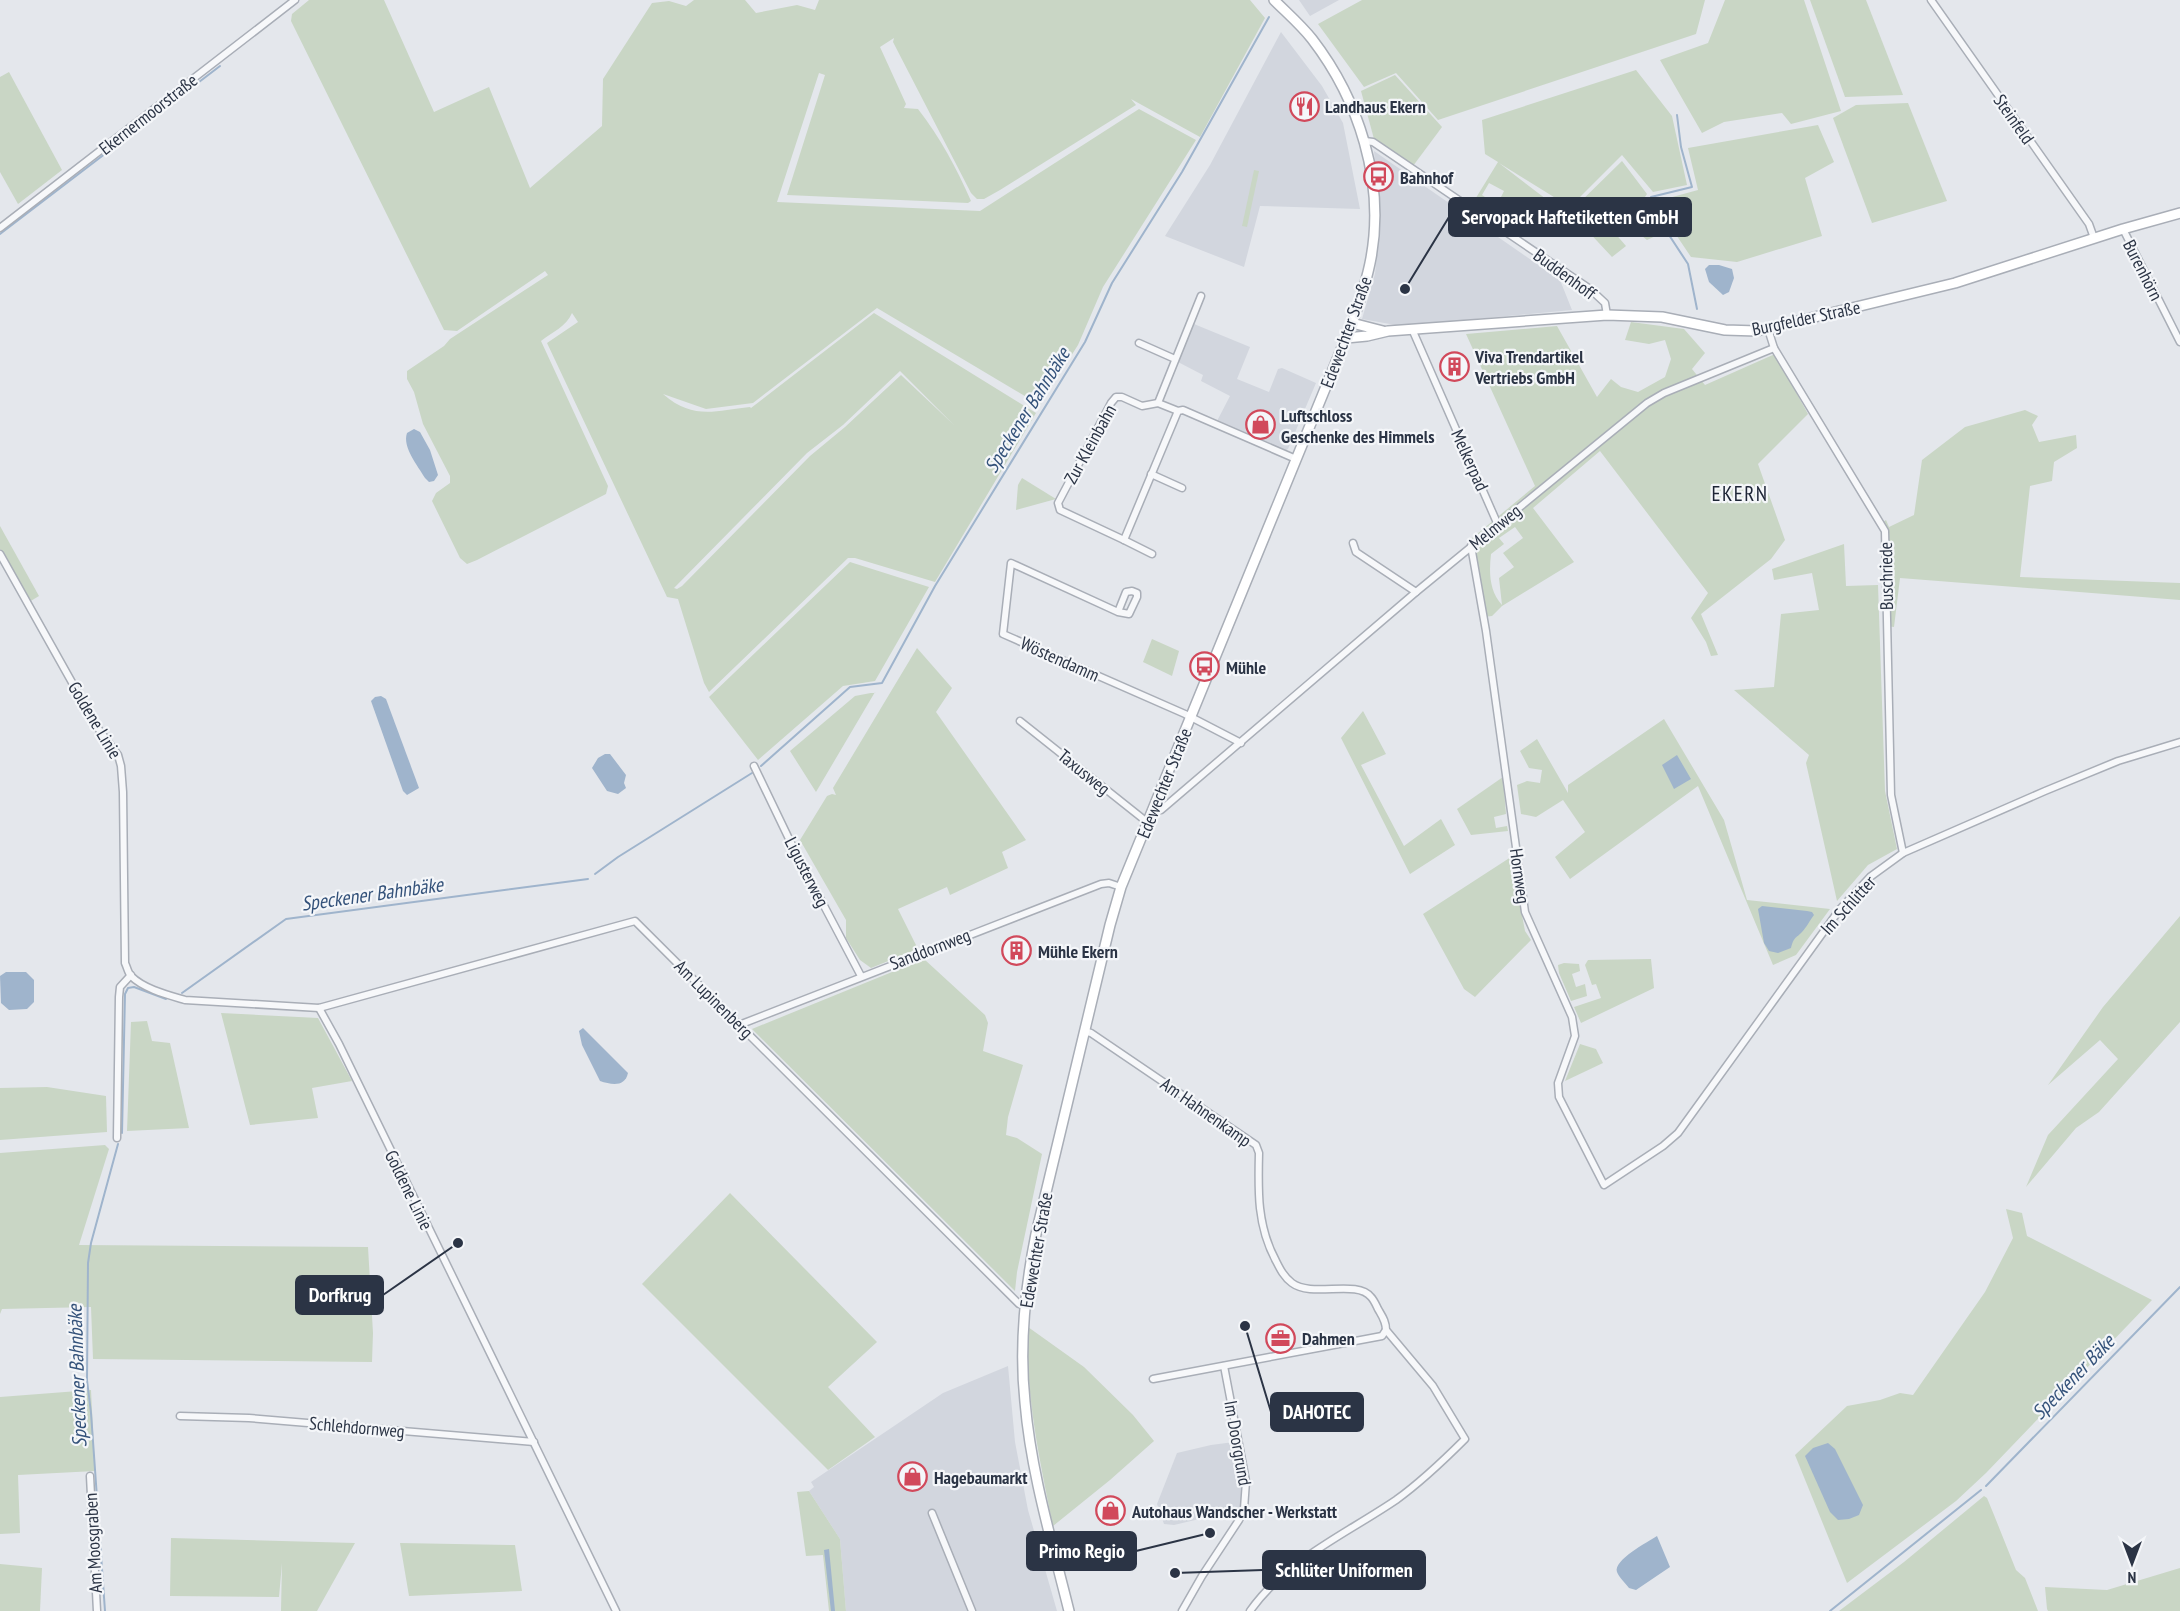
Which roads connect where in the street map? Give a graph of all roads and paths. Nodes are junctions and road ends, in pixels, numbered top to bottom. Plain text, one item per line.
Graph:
1 (295, 0) edge
2 (1274, 0) edge
3 (1931, 0) edge
4 (1365, 141) junction
5 (2180, 213) edge
6 (0, 228) edge
7 (2123, 229) junction
8 (2094, 238) junction
9 (1201, 296) dead end
10 (1607, 315) junction
11 (1352, 323) junction
12 (1412, 329) junction
13 (1768, 329) junction
14 (1385, 332) junction
15 (1346, 338) junction
16 (2180, 342) edge
17 (1138, 343) dead end
18 (1774, 348) junction
19 (1175, 359) junction
20 (1158, 403) junction
21 (1178, 411) junction
22 (1296, 459) junction
23 (1151, 474) junction
24 (1182, 488) dead end
25 (1498, 525) junction
26 (1124, 540) junction
27 (1353, 543) dead end
28 (1471, 546) junction
29 (0, 554) edge
30 (1152, 554) dead end
31 (1416, 591) junction
32 (1118, 612) dead end
33 (1190, 717) junction
34 (1020, 722) dead end
35 (2180, 742) edge
36 (1241, 743) junction
37 (754, 766) dead end
38 (1161, 810) dead end
39 (1147, 822) junction
40 (1903, 853) junction
41 (1121, 888) junction
42 (131, 975) junction
43 (861, 976) junction
44 (319, 1008) junction
45 (740, 1025) junction
46 (1084, 1031) junction
47 (117, 1138) dead end
48 (1604, 1185) joint
49 (1025, 1305) junction
50 (1386, 1330) junction
51 (1224, 1366) junction
52 (1153, 1378) dead end
53 (180, 1416) dead end
54 (534, 1442) junction
55 (90, 1476) dead end
56 (932, 1513) dead end
57 (97, 1611) edge
58 (616, 1611) edge
59 (972, 1611) edge
60 (1069, 1611) edge
61 (1182, 1611) edge
62 (1250, 1611) edge

1 - 6 street, Ekernermoorstraße
2 - 4 main road, Edewechter Straße
3 - 8 street, Steinfeld
4 - 10 street, Buddenhoff
4 - 11 main road, Edewechter Straße
5 - 7 main road, Burgfelder Straße
7 - 8 main road, Burgfelder Straße
7 - 16 street, Burenhörn
8 - 13 main road, Burgfelder Straße
9 - 19 street
10 - 12 main road, Burgfelder Straße
10 - 13 main road, Burgfelder Straße
11 - 14 main road, Burgfelder Straße
11 - 15 main road, Edewechter Straße
12 - 14 main road, Burgfelder Straße
12 - 25 street, Melkerpad
13 - 18 street, Buschriede
14 - 15 main road, Burgfelder Straße
15 - 22 main road, Edewechter Straße
17 - 19 street
18 - 25 street, Melmweg
18 - 40 street, Buschriede
19 - 20 street
20 - 21 street, Zur Kleinbahn
20 - 26 street, Zur Kleinbahn
21 - 22 street, Zur Kleinbahn
21 - 23 street
22 - 33 main road, Edewechter Straße
23 - 24 street
23 - 26 street
25 - 28 street, Melmweg
26 - 30 street
27 - 31 street
28 - 31 street, Melmweg
28 - 48 street, Hornweg
29 - 42 street, Goldene Linie
31 - 36 street, Melmweg
32 - 33 street, Wöstendamm
33 - 36 street
33 - 39 main road, Edewechter Straße
34 - 39 street, Taxusweg
35 - 40 street, Im Schlitter
36 - 38 street, Melmweg
37 - 43 street, Ligusterweg
39 - 41 main road, Edewechter Straße
40 - 48 street, Im Schlitter
41 - 43 street, Sanddornweg
41 - 46 main road, Edewechter Straße
42 - 44 street
42 - 47 street
43 - 45 street, Sanddornweg
44 - 45 street, Am Lupinenberg
44 - 54 street, Goldene Linie
45 - 49 street, Am Lupinenberg
46 - 49 main road, Edewechter Straße
46 - 50 street, Am Hahnenkamp
49 - 60 main road, Edewechter Straße
50 - 51 street
50 - 62 street, Am Hahnenkamp
51 - 52 street
51 - 61 street, Im Doorgrund
53 - 54 street, Schlehdornweg
54 - 58 street, Goldene Linie
55 - 57 street, Am Moosgraben
56 - 59 street

